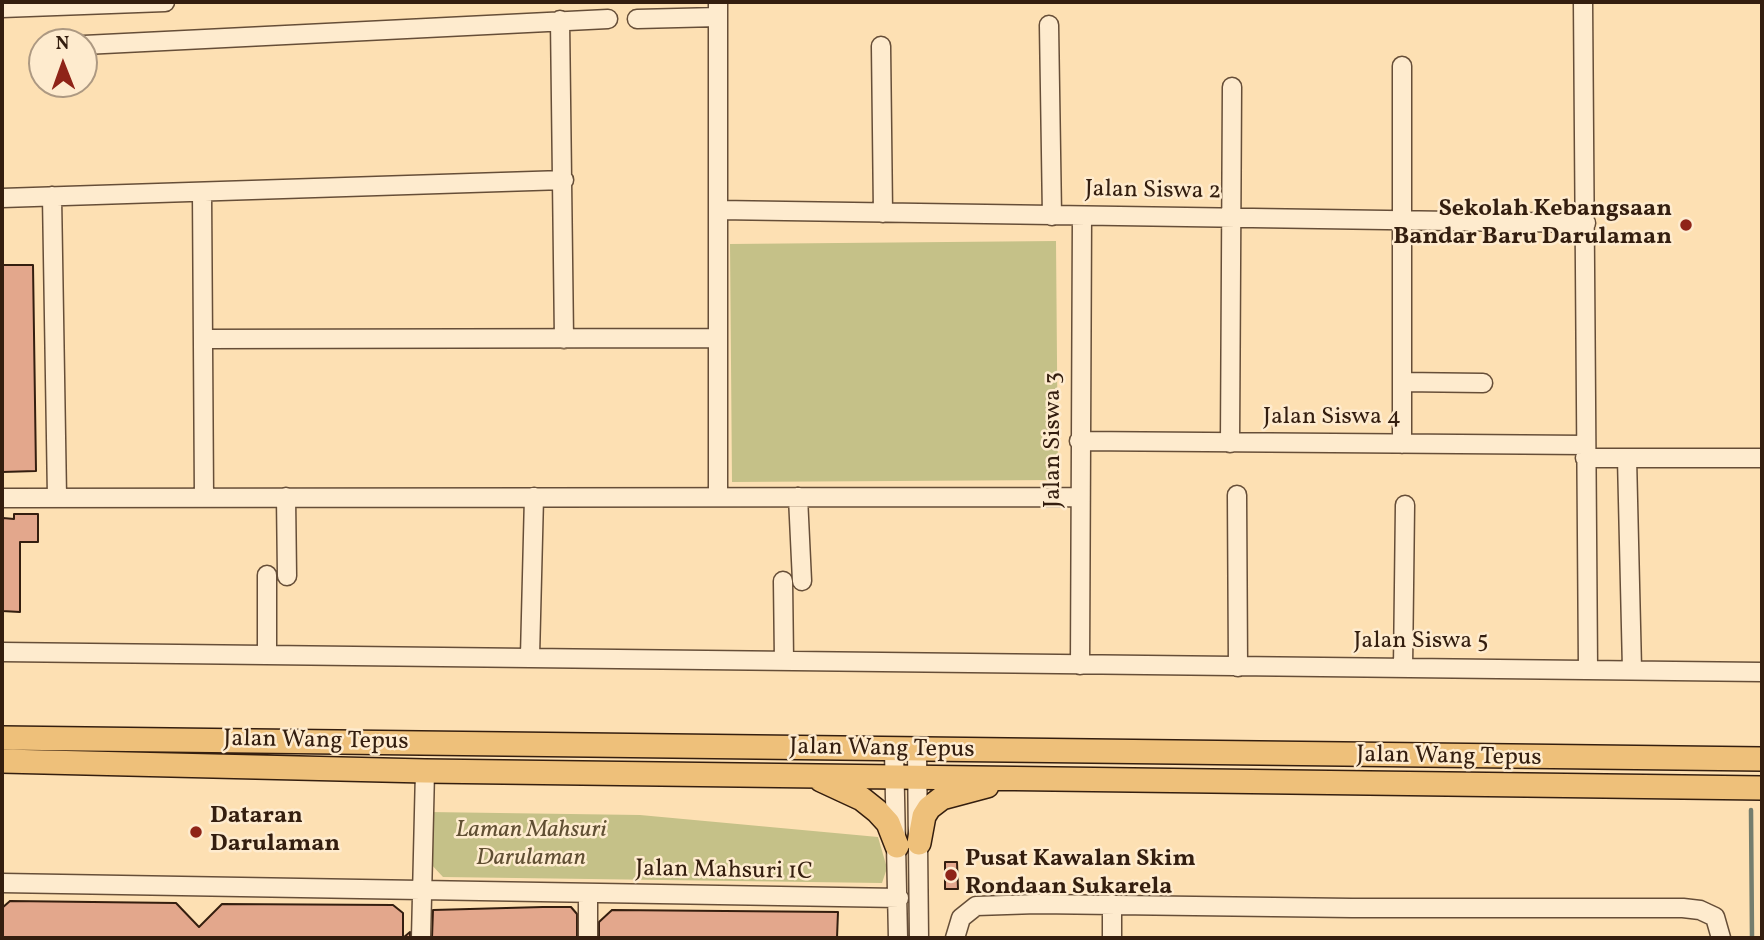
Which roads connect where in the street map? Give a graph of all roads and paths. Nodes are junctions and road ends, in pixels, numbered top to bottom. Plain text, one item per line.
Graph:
1 (126, 2) edge
2 (165, 2) edge
3 (1583, 2) edge
4 (11, 5) edge
5 (718, 9) edge
6 (608, 19) dead end
7 (637, 19) dead end
8 (560, 20) junction
9 (1049, 25) dead end
10 (98, 44) edge
11 (881, 46) dead end
12 (1402, 66) dead end
13 (1232, 86) dead end
14 (564, 180) junction
15 (202, 192) junction
16 (52, 196) junction
17 (2, 198) edge
18 (719, 210) junction
19 (883, 213) junction
20 (1052, 215) junction
21 (1082, 216) junction
22 (1231, 218) junction
23 (1402, 220) junction
24 (1586, 223) junction
25 (718, 338) junction
26 (203, 339) junction
27 (564, 339) junction
28 (1402, 382) junction
29 (1483, 383) dead end
30 (1079, 442) junction
31 (1230, 443) junction
32 (1402, 444) junction
33 (1586, 452) junction
34 (1627, 458) junction
35 (1762, 458) edge
36 (718, 495) junction
37 (1237, 495) dead end
38 (286, 497) junction
39 (534, 497) junction
40 (798, 497) junction
41 (1079, 497) junction
42 (2, 498) edge
43 (57, 498) junction
44 (204, 498) junction
45 (1405, 505) dead end
46 (267, 575) dead end
47 (287, 576) dead end
48 (783, 581) dead end
49 (802, 581) dead end
50 (2, 652) edge
51 (267, 654) junction
52 (530, 656) junction
53 (784, 660) junction
54 (1080, 665) junction
55 (1238, 667) junction
56 (1403, 668) junction
57 (1588, 668) junction
58 (1632, 669) junction
59 (1762, 672) edge
60 (2, 738) edge
61 (906, 751) junction
62 (1762, 760) edge
63 (2, 761) edge
64 (425, 771) junction
65 (801, 775) junction
66 (895, 776) junction
67 (918, 776) junction
68 (1018, 778) junction
69 (1762, 788) edge
70 (908, 845) junction
71 (2, 883) edge
72 (422, 891) junction
73 (588, 894) junction
74 (899, 898) junction
75 (1112, 904) junction
76 (421, 938) edge
77 (588, 938) edge
78 (898, 938) edge
79 (919, 938) edge
80 (955, 938) edge
81 (1112, 938) edge
82 (1721, 938) edge

1 - 2 street
1 - 4 street
3 - 24 street
5 - 7 street
5 - 18 street
6 - 8 street
8 - 10 street
8 - 14 street
9 - 20 street
11 - 19 street
12 - 23 street
13 - 22 street
14 - 15 street
14 - 27 street
15 - 16 street
15 - 26 street
16 - 17 street
16 - 43 street
18 - 19 street, Jalan Siswa 2
18 - 25 street
19 - 20 street, Jalan Siswa 2
20 - 21 street, Jalan Siswa 2
21 - 22 street, Jalan Siswa 2
21 - 30 street, Jalan Siswa 3
22 - 23 street, Jalan Siswa 2
22 - 31 street
23 - 24 street, Jalan Siswa 2
23 - 28 street
24 - 33 street
25 - 27 street
25 - 36 street
26 - 27 street
26 - 44 street
28 - 29 street
28 - 32 street
30 - 31 street, Jalan Siswa 4
30 - 41 street, Jalan Siswa 3
31 - 32 street, Jalan Siswa 4
32 - 33 street, Jalan Siswa 4
33 - 34 street, Jalan Siswa 4
33 - 57 street
34 - 35 street, Jalan Siswa 4
34 - 58 street
36 - 39 street
36 - 40 street
37 - 55 street
38 - 39 street
38 - 44 street
38 - 47 street
39 - 52 street
40 - 41 street
40 - 49 street
41 - 54 street, Jalan Siswa 3
42 - 43 street
43 - 44 street
45 - 56 street
46 - 51 street
48 - 53 street
50 - 51 street, Jalan Siswa 5
51 - 52 street, Jalan Siswa 5
52 - 53 street, Jalan Siswa 5
53 - 54 street, Jalan Siswa 5
54 - 55 street, Jalan Siswa 5
55 - 56 street, Jalan Siswa 5
56 - 57 street, Jalan Siswa 5
57 - 58 street, Jalan Siswa 5
58 - 59 street, Jalan Siswa 5
60 - 61 main road, Jalan Wang Tepus
61 - 62 main road, Jalan Wang Tepus
61 - 66 street
61 - 67 street
63 - 64 main road, Jalan Wang Tepus
64 - 65 main road, Jalan Wang Tepus
64 - 72 street
65 - 66 main road, Jalan Wang Tepus
65 - 70 main road
66 - 67 main road, Jalan Wang Tepus
66 - 70 street
67 - 68 main road, Jalan Wang Tepus
67 - 70 street
68 - 69 main road, Jalan Wang Tepus
68 - 70 main road
70 - 74 street
70 - 79 street
71 - 72 street, Jalan Mahsuri 1C
72 - 73 street, Jalan Mahsuri 1C
72 - 76 street
73 - 74 street, Jalan Mahsuri 1C
73 - 77 street
74 - 78 street
75 - 80 street
75 - 81 street
75 - 82 street

